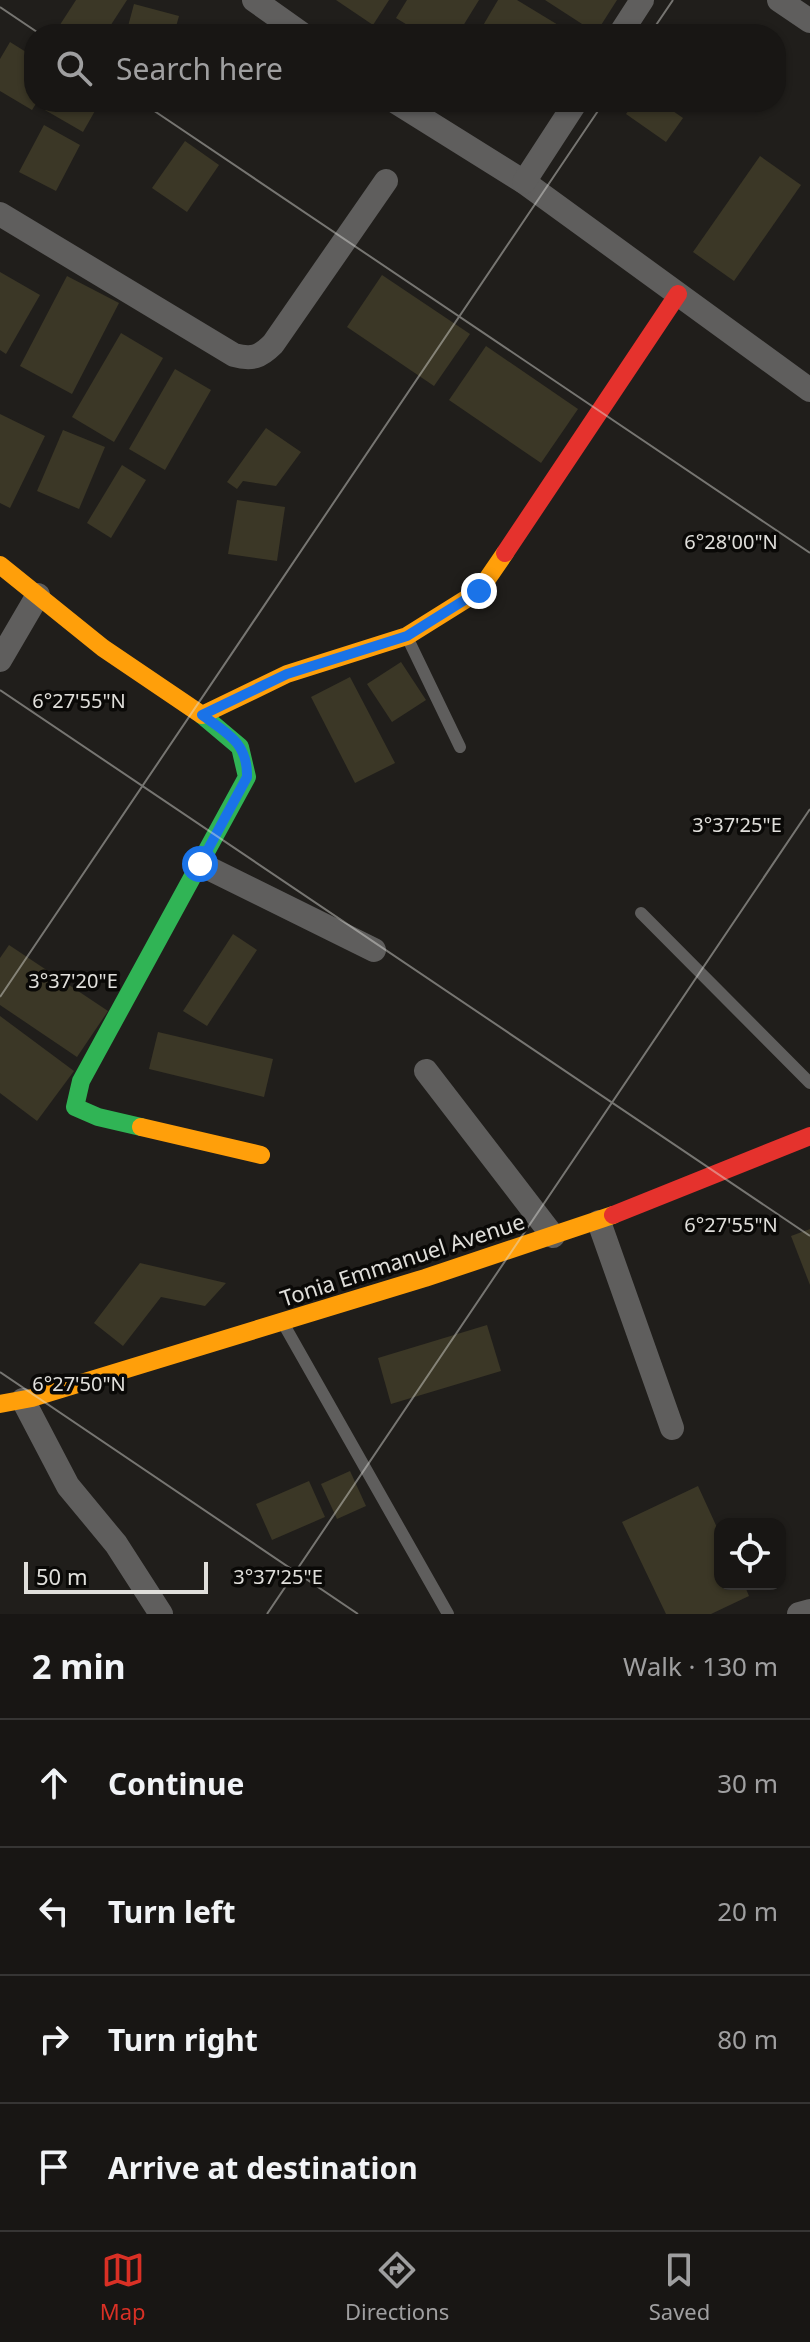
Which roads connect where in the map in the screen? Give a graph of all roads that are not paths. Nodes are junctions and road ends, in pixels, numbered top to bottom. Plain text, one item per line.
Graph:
1 (254, 0) edge
2 (642, 0) edge
3 (779, 0) edge
4 (810, 21) edge
5 (288, 24) edge
6 (626, 24) edge
7 (412, 112) edge
8 (570, 112) edge
9 (386, 181) dead end
10 (524, 182) junction
11 (0, 214) edge
12 (678, 294) junction
13 (810, 390) edge
14 (0, 565) edge
15 (38, 595) junction
16 (407, 636) junction
17 (0, 660) edge
18 (202, 715) junction
19 (460, 747) dead end
20 (200, 864) junction
21 (641, 913) dead end
22 (374, 950) dead end
23 (426, 1071) dead end
24 (810, 1083) edge
25 (810, 1136) edge
26 (261, 1155) dead end
27 (599, 1222) junction
28 (553, 1236) junction
29 (283, 1323) junction
30 (12, 1402) edge
31 (672, 1428) dead end
32 (810, 1611) edge
33 (161, 1614) edge
34 (448, 1614) edge
35 (799, 1614) edge

1 - 5 street
2 - 6 street
3 - 4 street
7 - 10 street
8 - 10 street
9 - 11 street
10 - 12 street
12 - 13 street
12 - 16 street
14 - 15 street
15 - 17 street
15 - 18 street
16 - 18 street
16 - 19 lane
18 - 20 street
20 - 22 street
20 - 26 street
21 - 24 lane
23 - 28 street
25 - 27 street, Tonia Emmanuel Avenue
27 - 28 street, Tonia Emmanuel Avenue
27 - 31 street
28 - 29 street, Tonia Emmanuel Avenue
29 - 30 street, Tonia Emmanuel Avenue
29 - 34 lane
30 - 33 street
32 - 35 street

